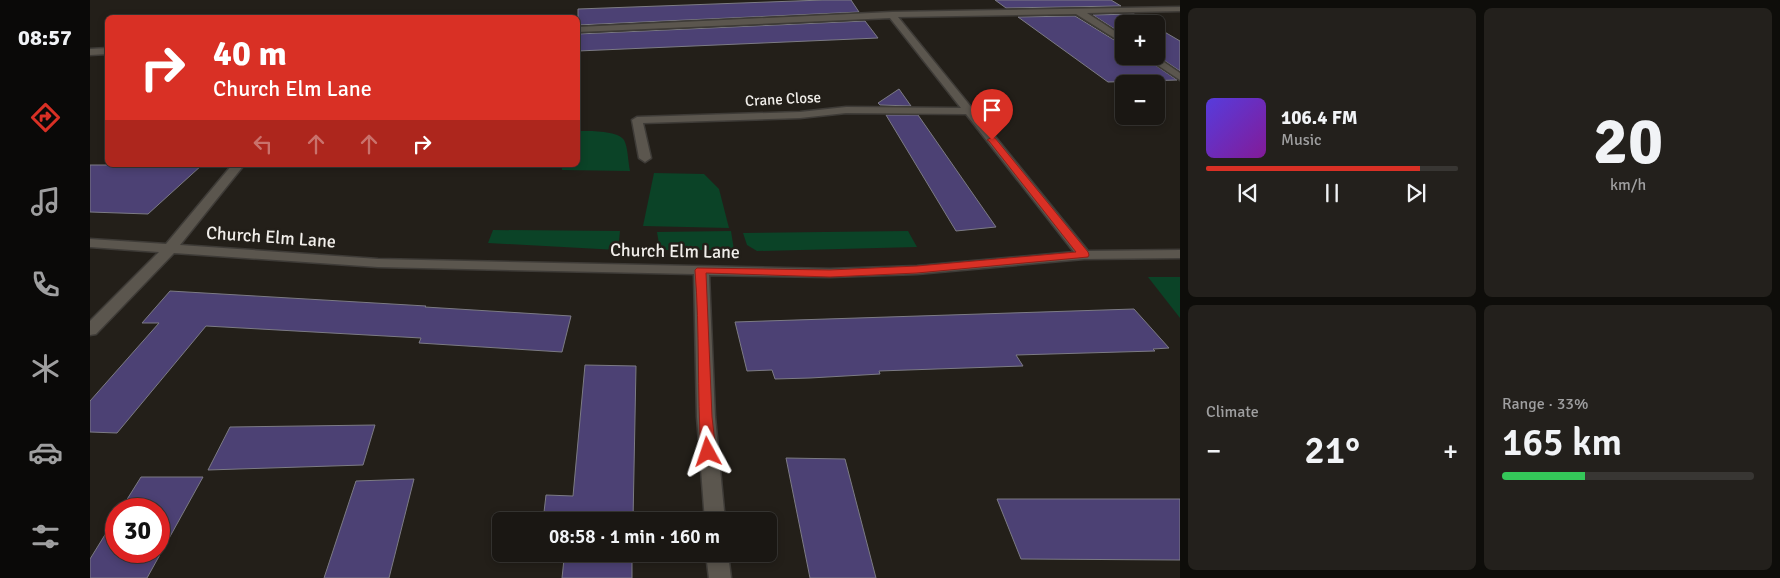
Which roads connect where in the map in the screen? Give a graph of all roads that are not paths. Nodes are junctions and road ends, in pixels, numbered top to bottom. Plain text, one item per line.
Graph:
1 (1130, 0) edge
2 (1180, 9) edge
3 (1147, 10) junction
4 (1078, 11) junction
5 (892, 15) junction
6 (580, 28) edge
7 (1115, 35) edge
8 (105, 51) edge
9 (90, 52) edge
10 (1162, 65) edge
11 (1180, 77) edge
12 (969, 111) junction
13 (645, 158) dead end
14 (236, 167) edge
15 (90, 243) edge
16 (169, 250) junction
17 (1180, 254) edge
18 (1084, 255) junction
19 (701, 270) junction
20 (90, 330) edge
21 (714, 512) edge
22 (718, 562) edge
23 (720, 578) edge

1 - 3 street
2 - 3 street
3 - 4 street
4 - 5 street
4 - 7 street
5 - 6 street
5 - 12 street
8 - 9 street
10 - 11 street
12 - 13 street, Crane Close
12 - 18 street
14 - 16 street
15 - 16 street, Church Elm Lane
16 - 19 street, Church Elm Lane
16 - 20 street
17 - 18 street, Church Elm Lane
18 - 19 street, Church Elm Lane
19 - 21 street
22 - 23 street

